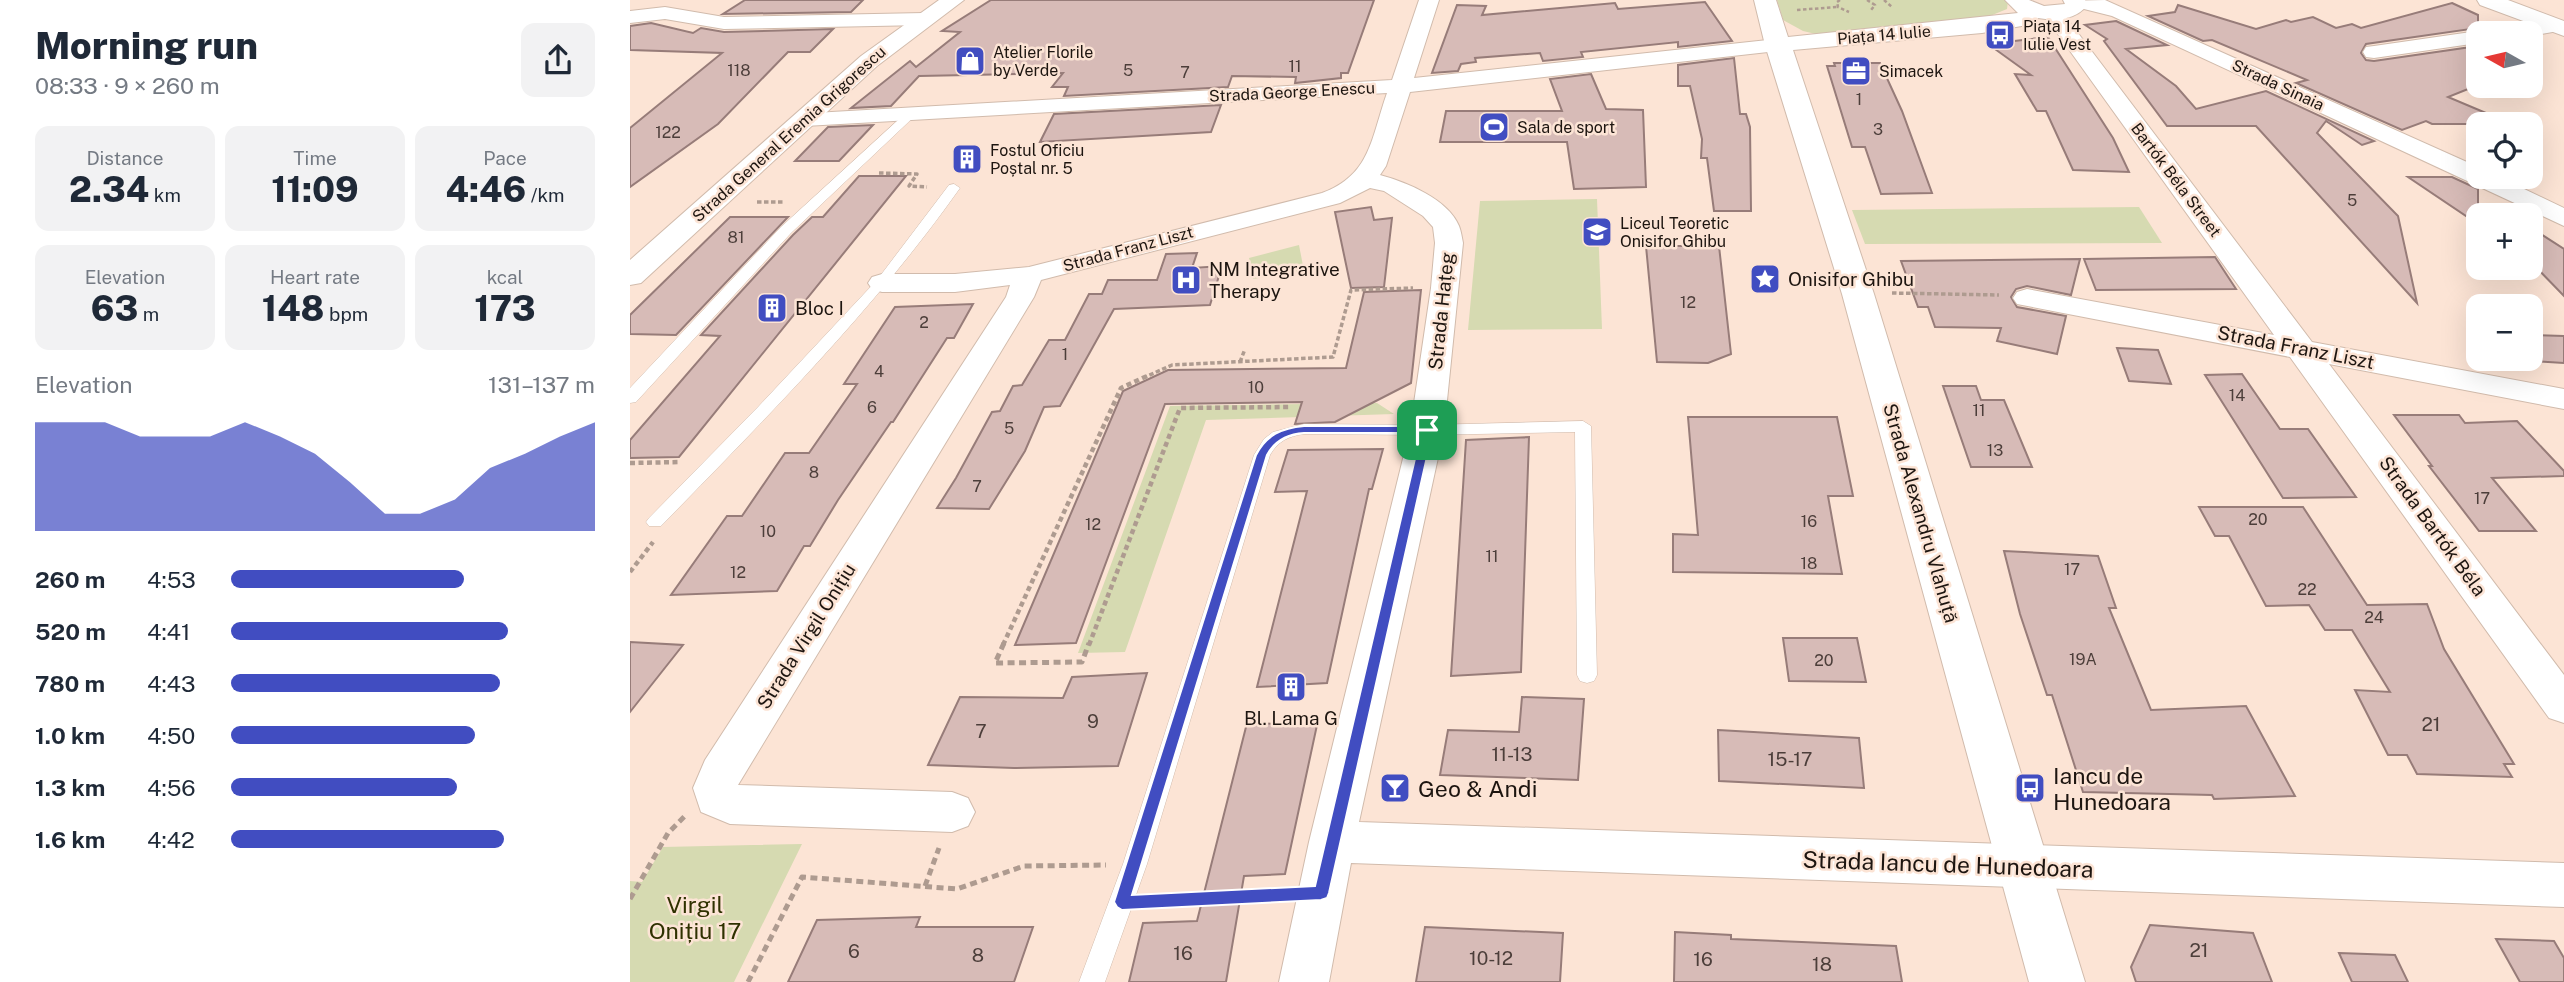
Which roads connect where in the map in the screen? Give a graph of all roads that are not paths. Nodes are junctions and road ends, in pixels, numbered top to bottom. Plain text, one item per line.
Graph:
1 (685, 0) edge
2 (953, 0) edge
3 (1429, 0) edge
4 (1765, 0) edge
5 (2488, 0) edge
6 (2050, 5) edge
7 (665, 13) junction
8 (630, 17) edge
9 (924, 19) junction
10 (2562, 27) edge
11 (2543, 29) edge
12 (2466, 39) edge
13 (1777, 45) junction
14 (2374, 52) dead end
15 (1400, 86) junction
16 (912, 113) junction
17 (805, 119) junction
18 (2466, 170) edge
19 (1366, 179) junction
20 (954, 188) road end
21 (2505, 189) edge
22 (2564, 218) edge
23 (1029, 275) junction
24 (630, 276) edge
25 (882, 283) junction
26 (2027, 298) road end
27 (2301, 347) junction
28 (630, 398) edge
29 (2564, 399) edge
30 (1427, 430) junction
31 (655, 522) road end
32 (1587, 676) dead end
33 (2564, 706) edge
34 (952, 812) dead end
35 (1332, 842) junction
36 (2024, 867) junction
37 (2564, 885) edge
38 (1092, 982) edge
39 (1304, 982) edge
40 (2057, 982) edge

1 - 7 street
2 - 9 main road, Strada General Eremia Grigorescu
3 - 15 street
4 - 13 main road
5 - 10 main road
6 - 13 main road, Piața 14 Iulie
6 - 18 street, Strada Sinaia
6 - 27 street, Bartók Béla Street
7 - 8 street
7 - 9 street
9 - 17 main road, Strada General Eremia Grigorescu
10 - 11 street
12 - 14 street
13 - 15 street, Strada George Enescu
13 - 36 main road, Strada Alexandru Vlahuță
15 - 16 street, Strada George Enescu
15 - 19 street
16 - 17 street, Strada George Enescu
16 - 28 lane
17 - 24 main road, Strada General Eremia Grigorescu
19 - 23 street, Strada Franz Liszt
19 - 30 street, Strada Hațeg
20 - 25 lane
21 - 22 street, Strada Sinaia
23 - 25 street, Strada Franz Liszt
23 - 34 street, Strada Virgil Onițiu
25 - 31 lane
26 - 27 street, Strada Franz Liszt
27 - 29 street, Strada Franz Liszt
27 - 33 street, Strada Bartók Béla
30 - 32 lane
30 - 35 street, Strada Hațeg
30 - 38 lane
35 - 36 street, Strada Iancu de Hunedoara
35 - 39 street, Strada Hațeg
36 - 37 street, Strada Iancu de Hunedoara
36 - 40 main road, Strada Alexandru Vlahuță

